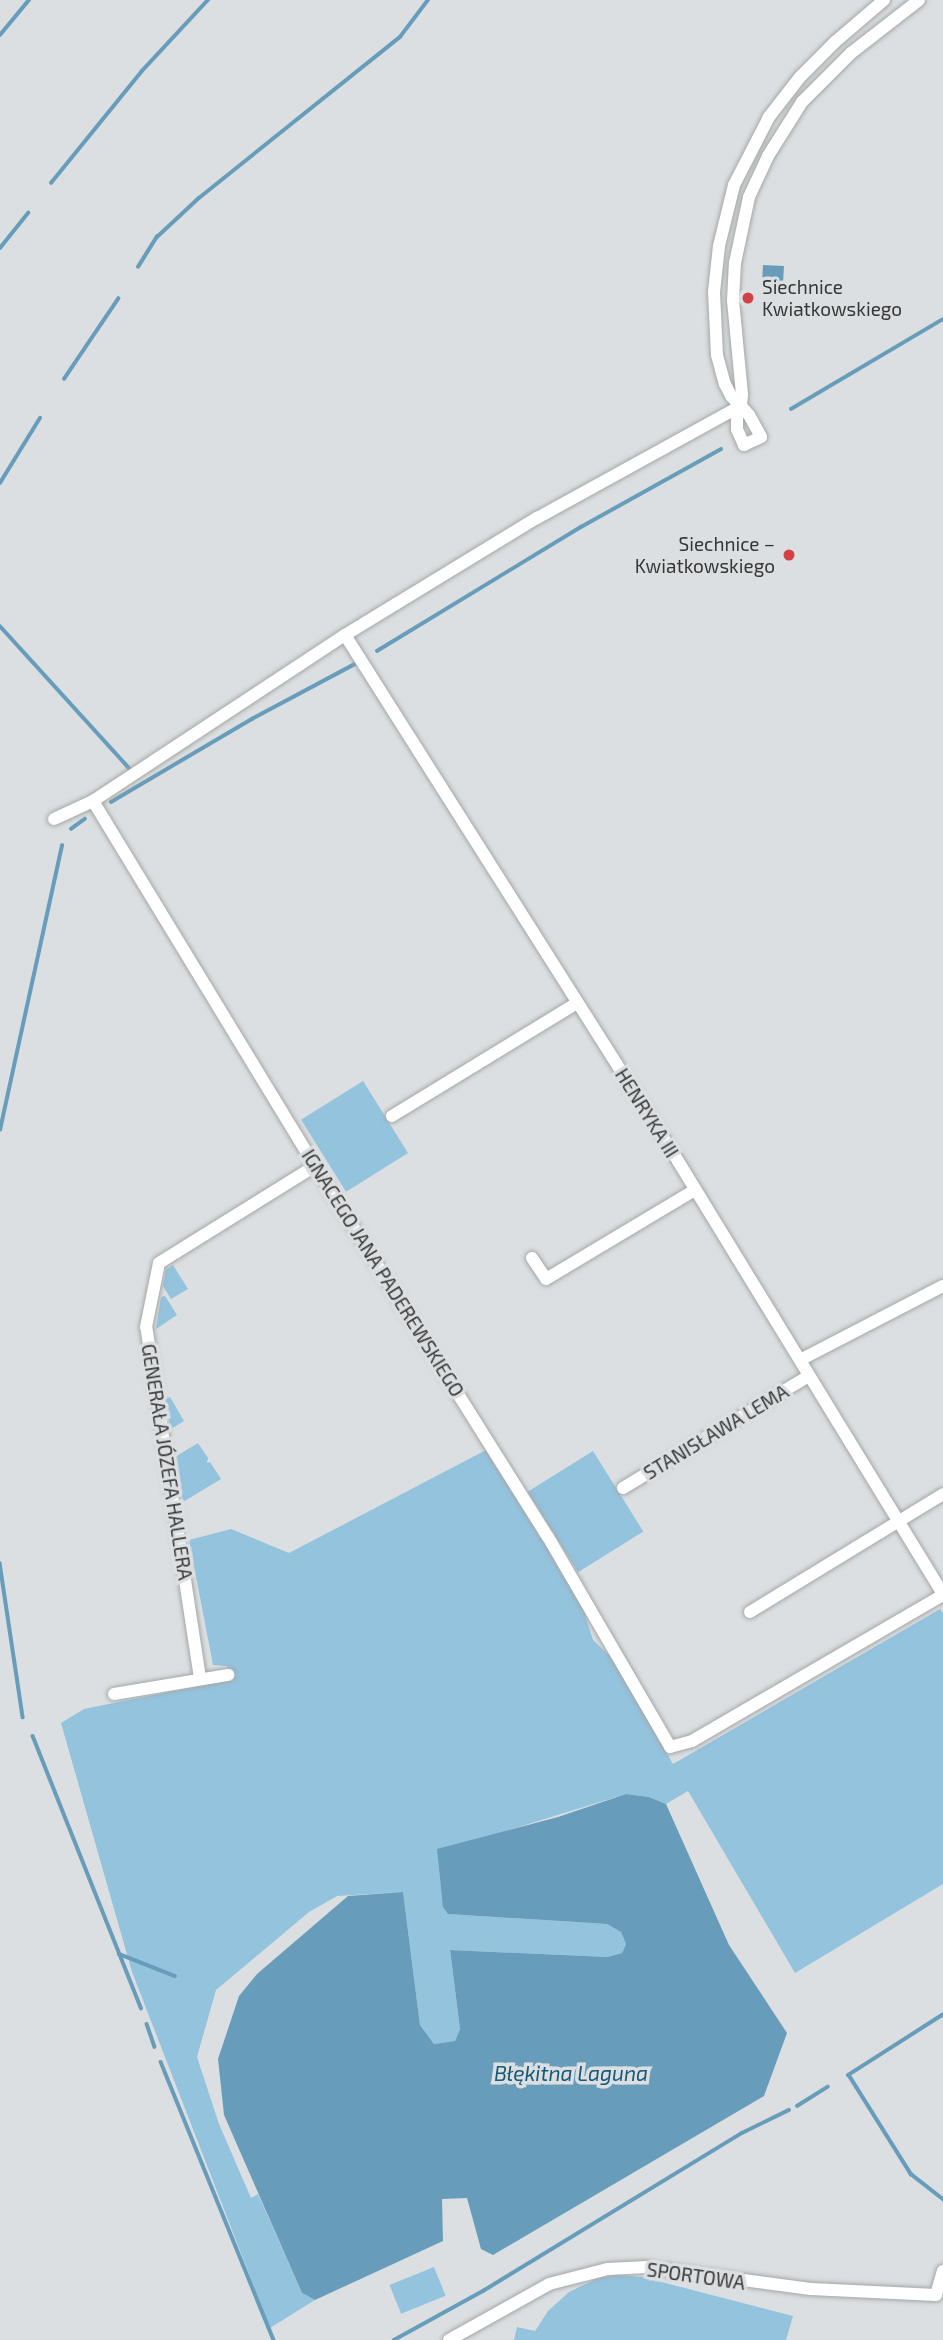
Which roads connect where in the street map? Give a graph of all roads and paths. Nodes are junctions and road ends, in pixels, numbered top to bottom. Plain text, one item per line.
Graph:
1 (884, 0) edge
2 (919, 0) edge
3 (741, 406) junction
4 (345, 635) junction
5 (93, 801) junction
6 (54, 820) dead end
7 (577, 1003) junction
8 (392, 1116) dead end
9 (315, 1166) junction
10 (695, 1190) junction
11 (532, 1258) dead end
12 (943, 1286) edge
13 (800, 1360) junction
14 (809, 1376) junction
15 (623, 1488) dead end
16 (943, 1494) edge
17 (900, 1521) junction
18 (943, 1595) edge
19 (750, 1612) dead end
20 (228, 1675) dead end
21 (200, 1678) junction
22 (114, 1694) dead end
23 (943, 2272) edge
24 (449, 2340) edge

1 - 3 street
2 - 3 street
3 - 4 street
4 - 5 street
4 - 7 street, HENRYKA III
5 - 6 street
5 - 9 street, IGNACEGO JANA PADEREWSKIEGO
7 - 8 street
7 - 10 street, HENRYKA III
9 - 18 street, IGNACEGO JANA PADEREWSKIEGO
9 - 21 street, GENERAŁA JÓZEFA HALLERA
10 - 11 street
10 - 13 street, HENRYKA III
12 - 13 street
13 - 14 street, HENRYKA III
14 - 15 street, STANISŁAWA LEMA
14 - 17 street, HENRYKA III
16 - 17 street
17 - 18 street, HENRYKA III
17 - 19 street
20 - 21 street
21 - 22 street
23 - 24 street, SPORTOWA

